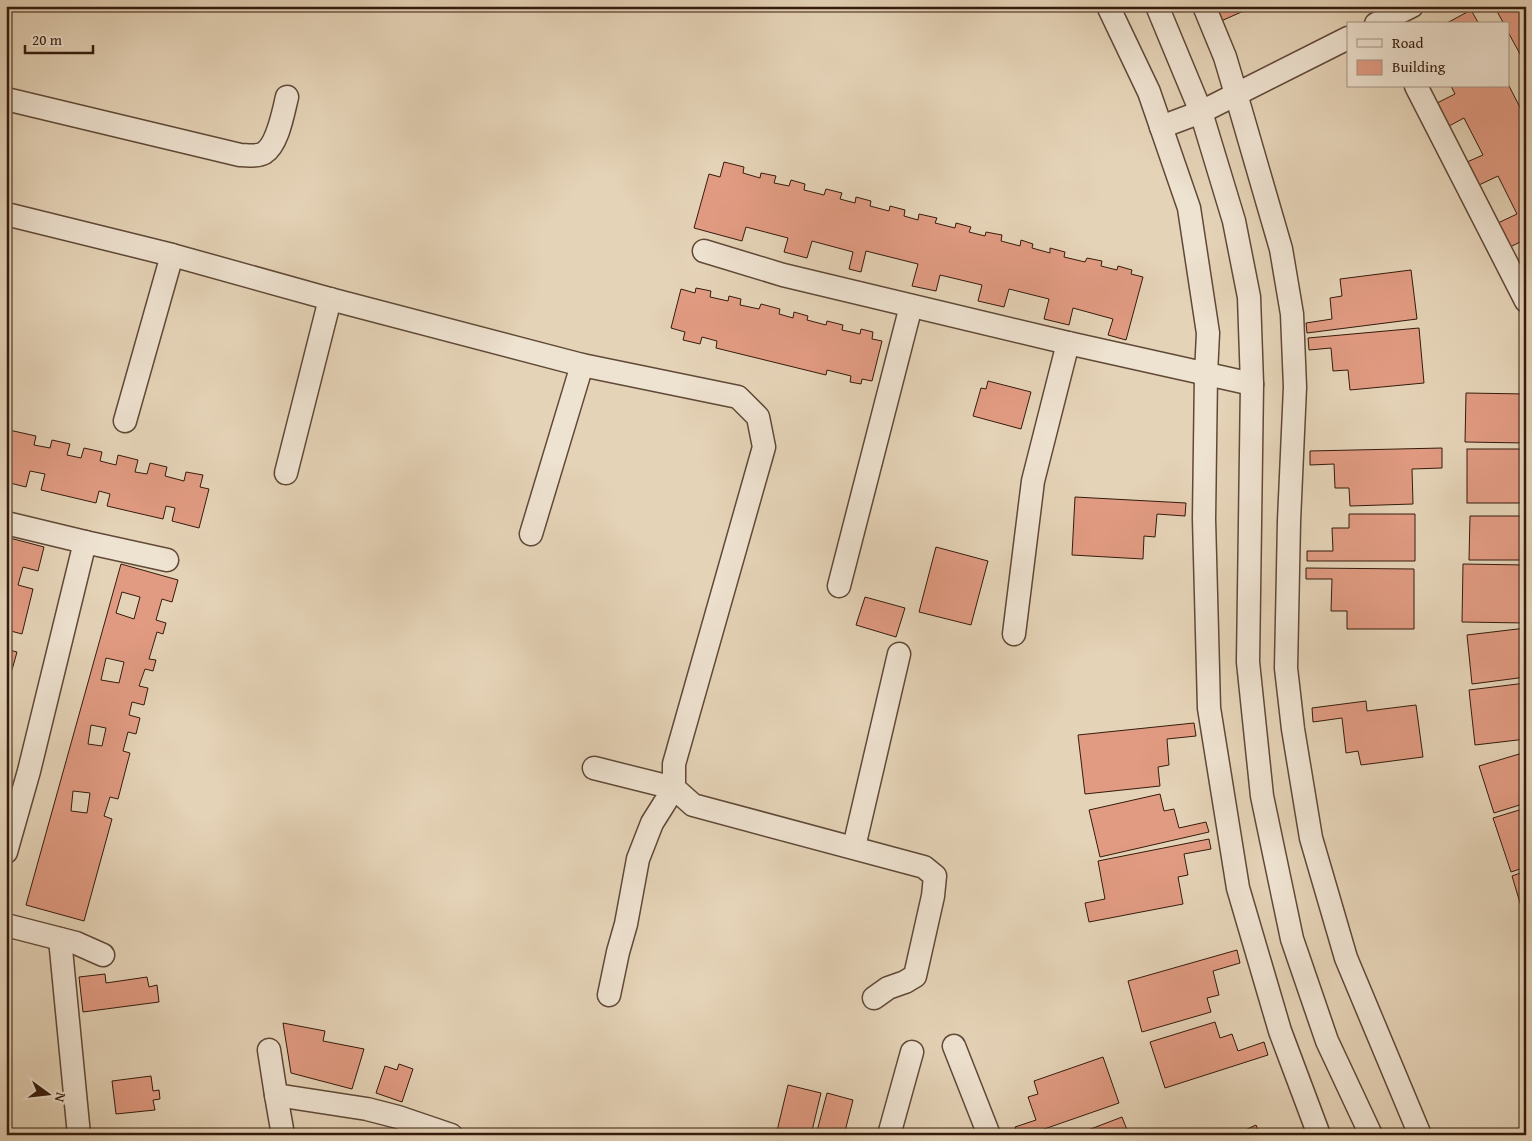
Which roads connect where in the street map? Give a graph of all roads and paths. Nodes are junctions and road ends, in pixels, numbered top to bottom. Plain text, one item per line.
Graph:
1 (1108, 6) edge
2 (1156, 6) edge
3 (1204, 6) edge
4 (1412, 6) edge
5 (1379, 19) edge
6 (1347, 38) edge
7 (1417, 88) edge
8 (1236, 94) junction
9 (287, 97) dead end
10 (6, 100) edge
11 (1201, 112) junction
12 (1161, 127) junction
13 (6, 214) edge
14 (704, 251) dead end
15 (172, 255) junction
16 (330, 299) junction
17 (1526, 301) edge
18 (912, 306) junction
19 (1068, 343) junction
20 (582, 365) junction
21 (1206, 374) junction
22 (1252, 384) junction
23 (125, 421) dead end
24 (286, 473) dead end
25 (6, 523) edge
26 (531, 534) dead end
27 (85, 542) junction
28 (167, 560) dead end
29 (838, 586) dead end
30 (1014, 634) dead end
31 (899, 654) dead end
32 (594, 768) dead end
33 (674, 788) junction
34 (854, 848) junction
35 (6, 852) edge
36 (6, 925) edge
37 (60, 939) junction
38 (103, 954) dead end
39 (609, 995) dead end
40 (874, 998) dead end
41 (954, 1046) dead end
42 (269, 1050) dead end
43 (912, 1052) dead end
44 (276, 1095) junction
45 (79, 1135) edge
46 (283, 1135) edge
47 (451, 1135) edge
48 (889, 1135) edge
49 (989, 1135) edge
50 (1319, 1135) edge
51 (1371, 1135) edge
52 (1420, 1135) edge

1 - 12 street
2 - 11 street
3 - 8 street
4 - 5 street
6 - 8 street
7 - 17 street
8 - 11 street
8 - 52 street
9 - 10 street
11 - 12 street
11 - 22 street
12 - 21 street
13 - 15 street
14 - 18 street
15 - 16 street
15 - 23 street
16 - 20 street
16 - 24 street
18 - 19 street
18 - 29 street
19 - 21 street
19 - 30 street
20 - 26 street
20 - 33 street
21 - 22 street
21 - 50 street
22 - 51 street
25 - 27 street
27 - 28 street
27 - 35 street
31 - 34 street
32 - 33 street
33 - 34 street
33 - 39 street
34 - 40 street
36 - 37 street
37 - 38 street
37 - 45 street
41 - 49 street
42 - 44 street
43 - 48 street
44 - 46 street
44 - 47 street

